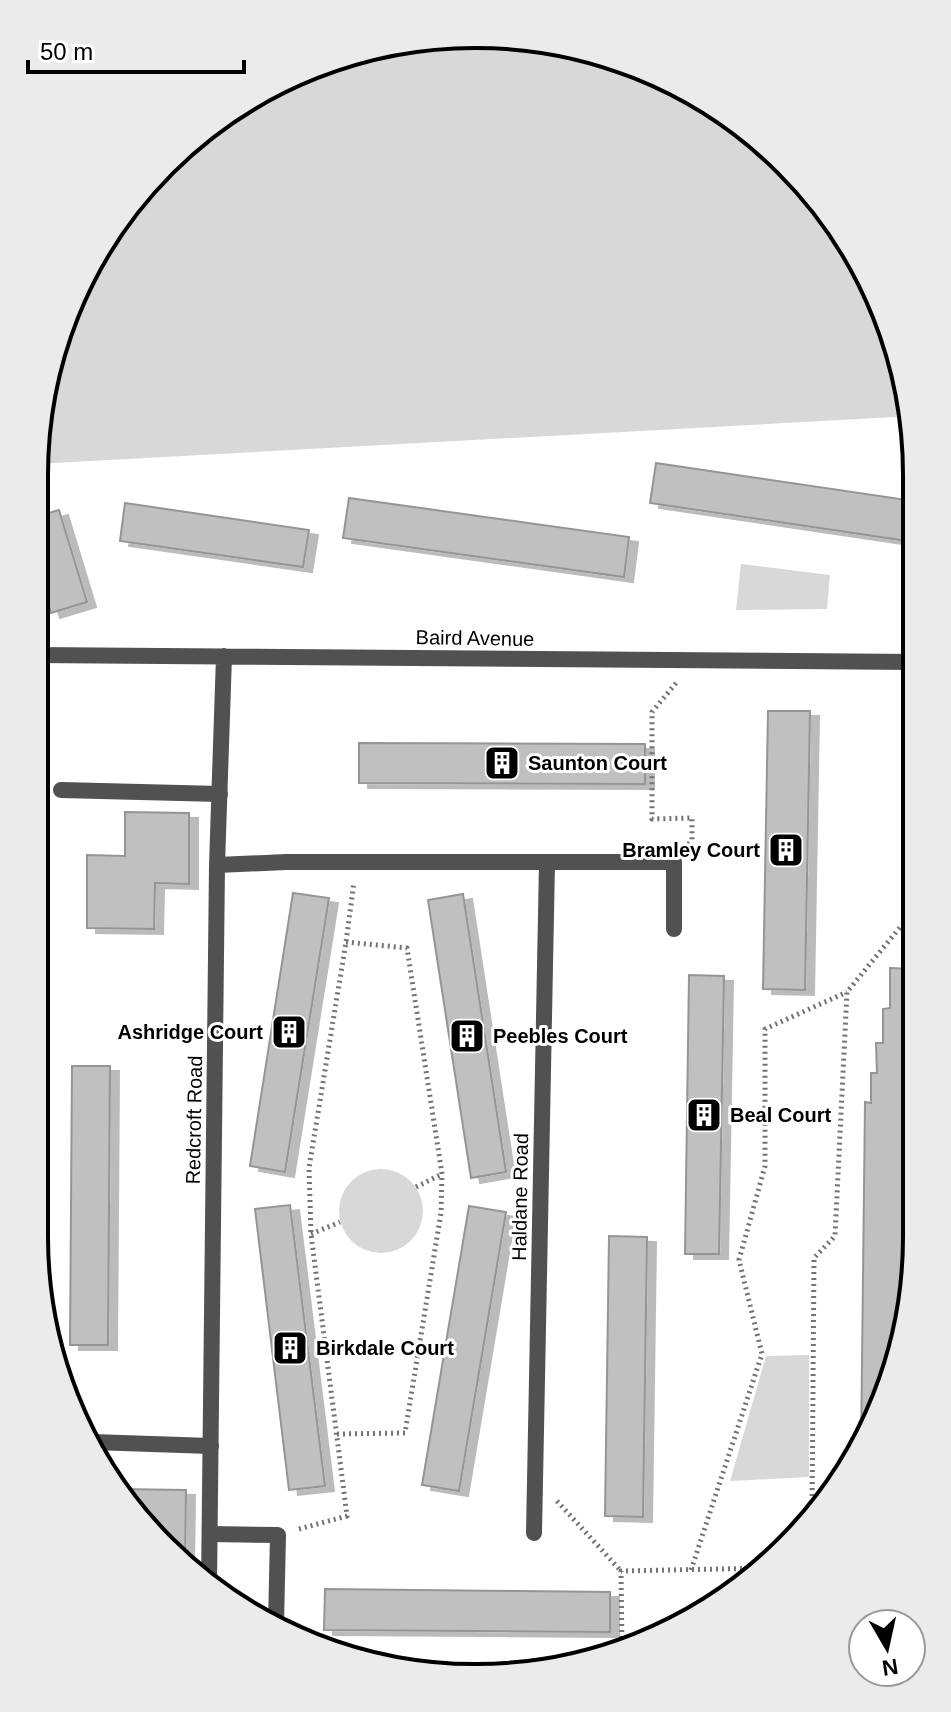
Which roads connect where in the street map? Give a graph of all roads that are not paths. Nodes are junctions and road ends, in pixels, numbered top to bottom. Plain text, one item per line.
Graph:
1 (48, 655) edge
2 (224, 656) junction
3 (903, 662) edge
4 (61, 790) dead end
5 (220, 794) junction
6 (547, 863) junction
7 (217, 865) junction
8 (674, 929) dead end
9 (101, 1442) edge
10 (211, 1446) junction
11 (534, 1533) dead end
12 (210, 1534) junction
13 (209, 1571) edge
14 (276, 1615) edge

1 - 2 street, Baird Avenue
2 - 3 street, Baird Avenue
2 - 5 street, Redcroft Road
4 - 5 street
5 - 7 street, Redcroft Road
6 - 7 street
6 - 8 street
6 - 11 street, Haldane Road
7 - 10 street, Redcroft Road
9 - 10 street
10 - 12 street, Redcroft Road
12 - 13 street, Redcroft Road
12 - 14 street

